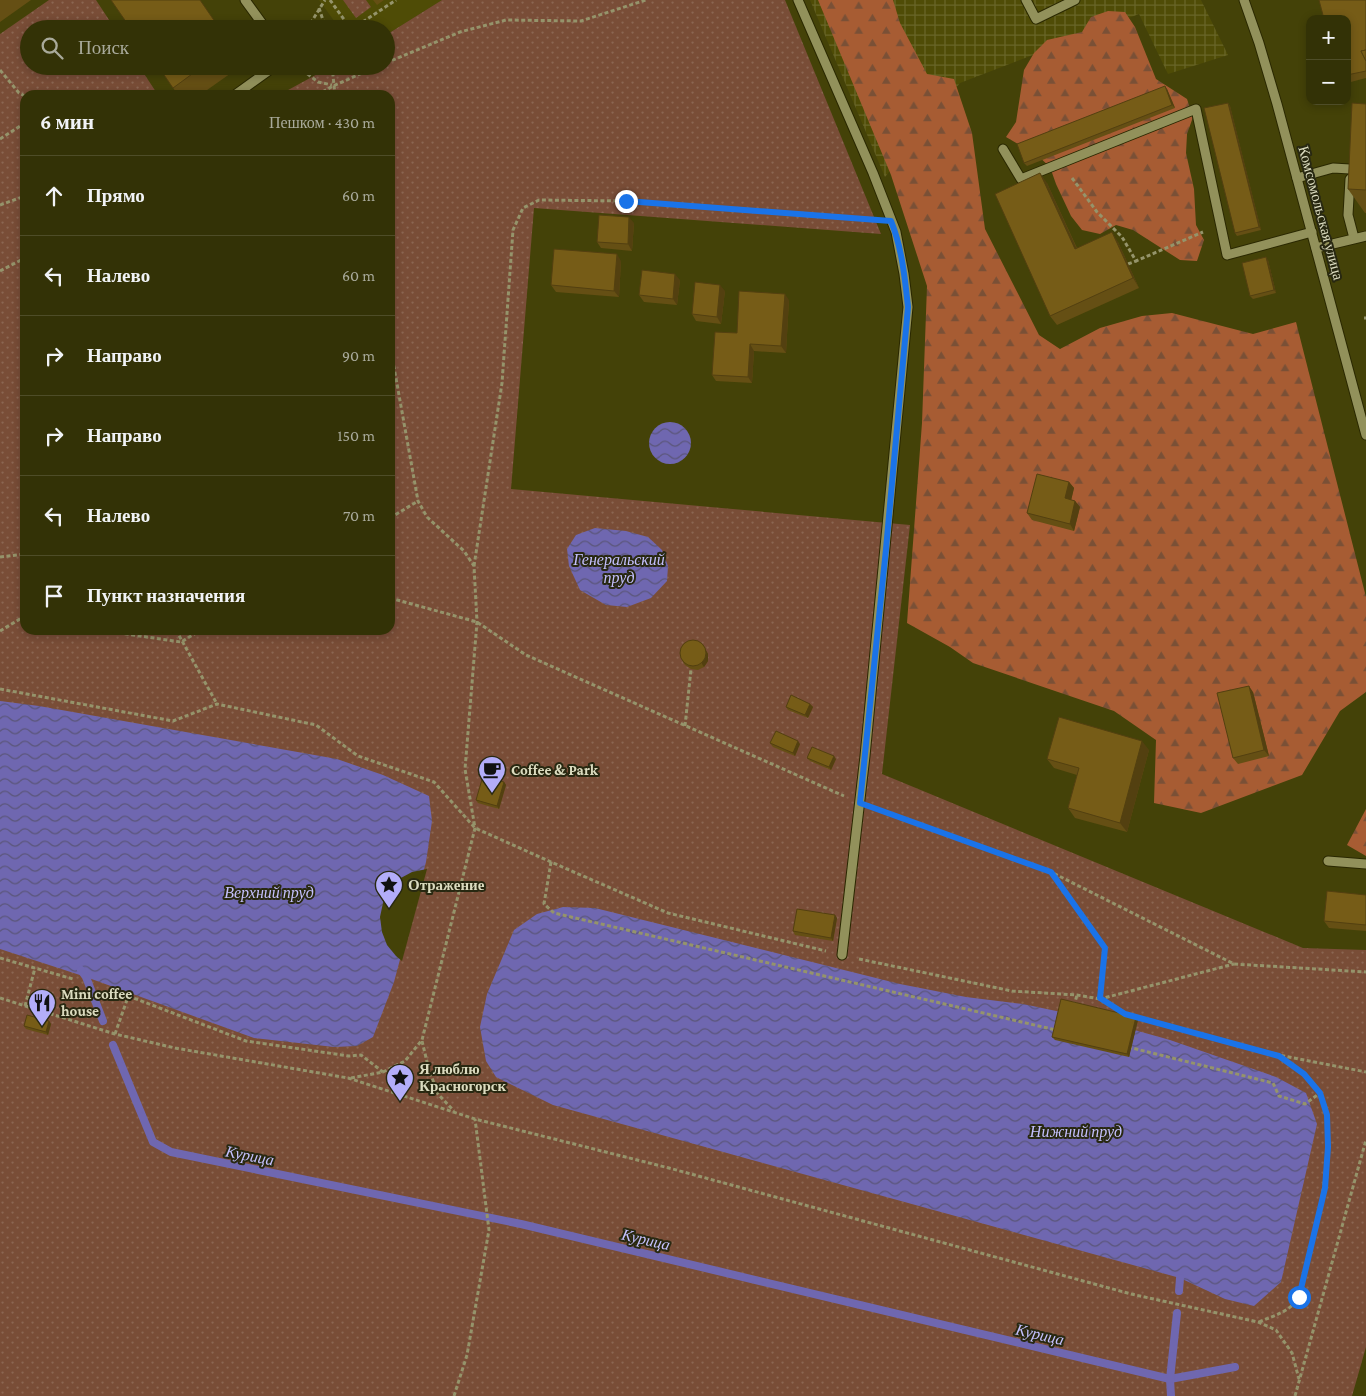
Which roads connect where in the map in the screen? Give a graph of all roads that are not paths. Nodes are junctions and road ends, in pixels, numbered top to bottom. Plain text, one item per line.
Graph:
1 (245, 0) edge
2 (798, 0) edge
3 (1026, 0) edge
4 (1075, 0) edge
5 (1244, 0) edge
6 (259, 20) edge
7 (262, 75) edge
8 (243, 90) edge
9 (1003, 149) dead end
10 (1297, 178) junction
11 (1312, 232) junction
12 (1366, 236) edge
13 (1354, 238) junction
14 (1316, 248) junction
15 (1366, 435) edge
16 (1328, 861) dead end
17 (1366, 864) edge
18 (842, 955) road end

1 - 6 street
2 - 18 street
3 - 4 street
5 - 10 street, Комсомольская улица
7 - 8 street
9 - 11 street
10 - 11 street, Комсомольская улица
10 - 13 street
11 - 14 street, Комсомольская улица
12 - 13 street
13 - 14 street
14 - 15 street, Комсомольская улица
16 - 17 street

